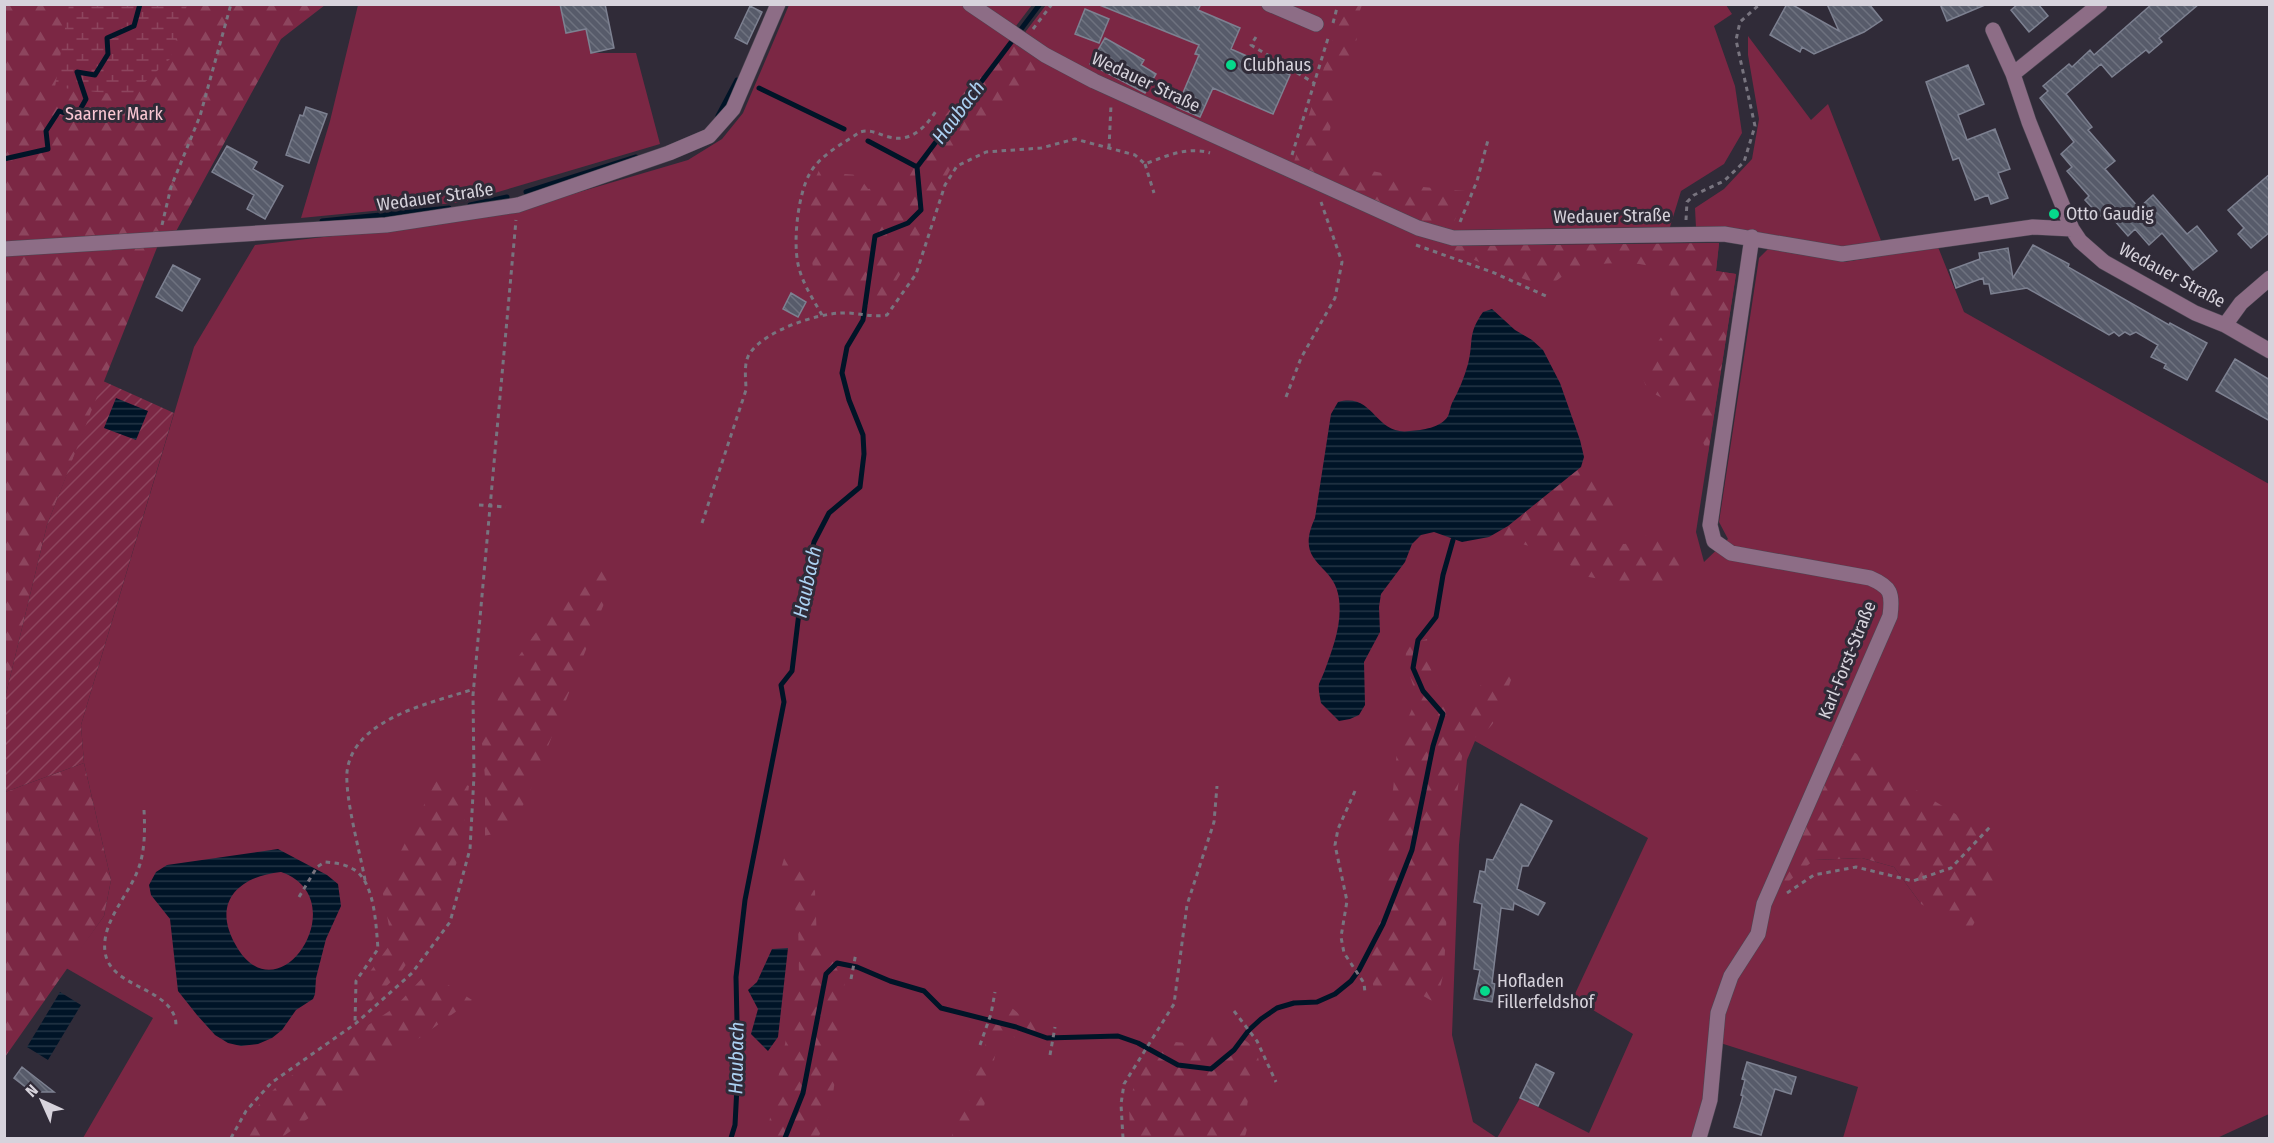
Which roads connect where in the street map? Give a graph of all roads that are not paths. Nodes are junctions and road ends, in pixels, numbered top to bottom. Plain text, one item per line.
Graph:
1 (778, 4) edge
2 (970, 4) edge
3 (1269, 4) edge
4 (2100, 4) edge
5 (1316, 24) dead end
6 (1993, 30) dead end
7 (2013, 74) junction
8 (2072, 229) junction
9 (1752, 237) junction
10 (4, 249) edge
11 (2270, 278) edge
12 (2225, 325) junction
13 (2270, 351) edge
14 (1699, 1138) edge

1 - 10 street, Wedauer Straße
2 - 9 street, Wedauer Straße
3 - 5 street
4 - 7 street
6 - 7 street
7 - 8 street
8 - 9 street, Wedauer Straße
8 - 12 street, Wedauer Straße
9 - 14 street, Karl-Forst-Straße
11 - 12 street
12 - 13 street, Wedauer Straße

